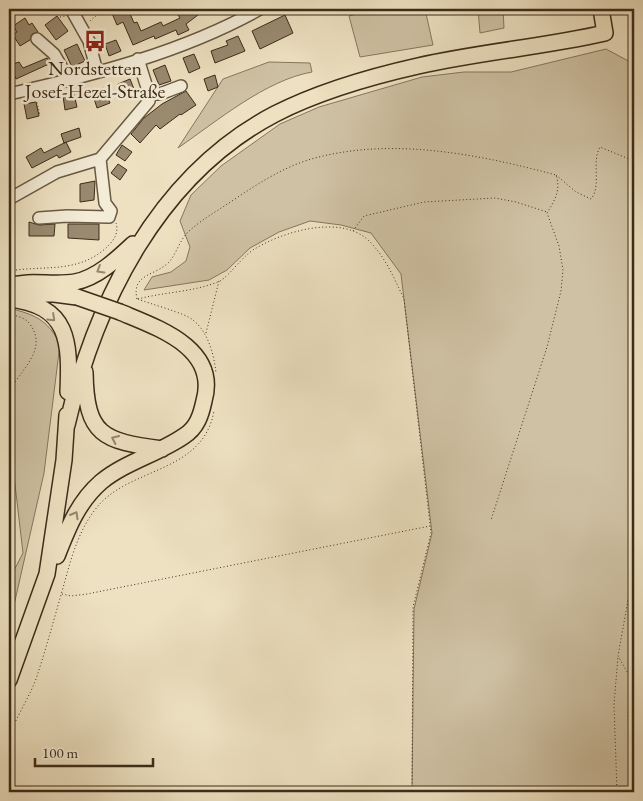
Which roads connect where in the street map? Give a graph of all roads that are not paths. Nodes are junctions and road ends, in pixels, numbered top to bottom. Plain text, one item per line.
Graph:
1 (71, 9) edge
2 (260, 9) edge
3 (601, 9) edge
4 (37, 39) dead end
5 (138, 59) junction
6 (97, 72) junction
7 (69, 80) junction
8 (181, 86) dead end
9 (9, 94) edge
10 (149, 94) junction
11 (100, 159) junction
12 (9, 199) edge
13 (39, 218) dead end
14 (151, 228) junction
15 (9, 286) edge
16 (9, 294) edge
17 (9, 300) edge
18 (85, 359) junction
19 (67, 426) junction
20 (162, 449) junction
21 (47, 574) junction
22 (9, 680) edge

1 - 6 street
2 - 5 street
3 - 14 main road
4 - 7 street
5 - 6 street
5 - 10 street
6 - 7 street
7 - 9 street
8 - 10 street
10 - 11 street
11 - 12 street
11 - 13 street
14 -> 15 main road
14 - 18 main road
16 - 20 main road, bridge
17 -> 19 main road
18 - 19 main road
20 -> 18 main road
19 - 21 main road
21 -> 20 main road
21 - 22 main road

